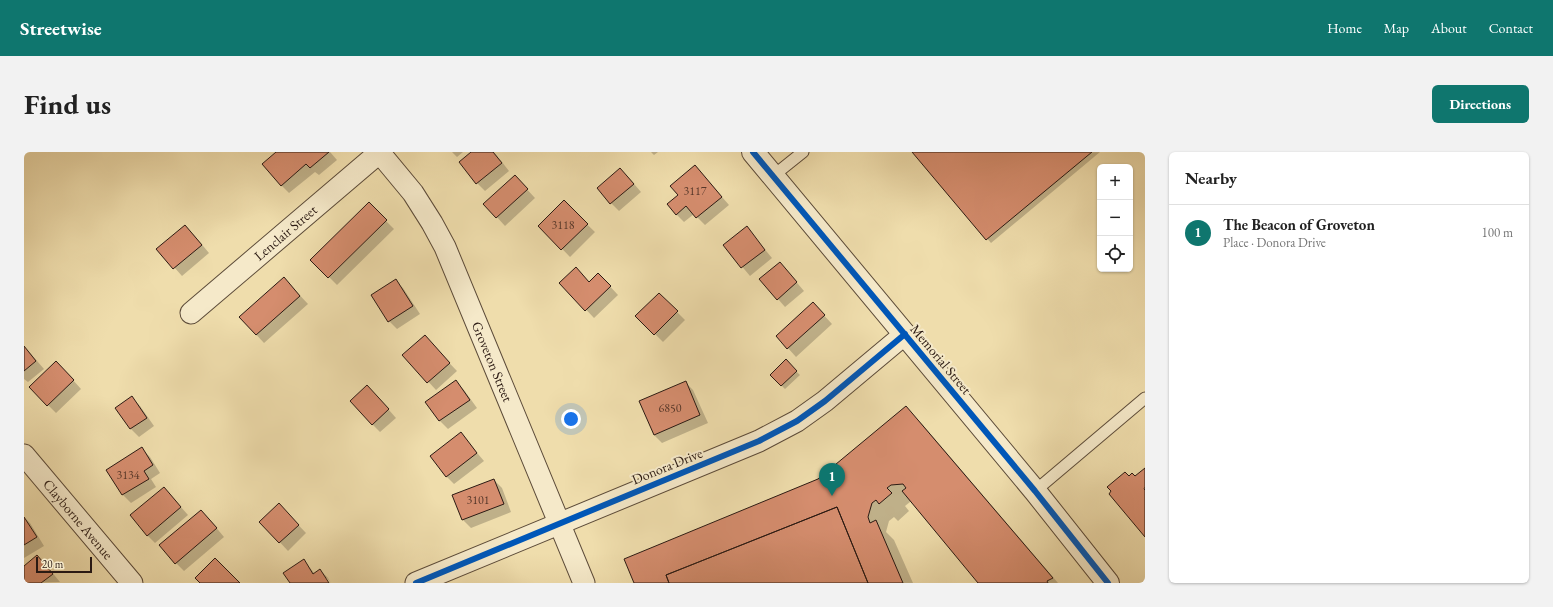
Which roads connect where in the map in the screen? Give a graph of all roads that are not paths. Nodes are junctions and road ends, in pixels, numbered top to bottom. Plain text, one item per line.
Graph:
1 (380, 152) edge
2 (753, 152) edge
3 (803, 152) edge
4 (773, 176) junction
5 (191, 313) dead end
6 (905, 334) junction
7 (1145, 398) edge
8 (24, 455) edge
9 (1034, 490) junction
10 (560, 522) junction
11 (132, 583) edge
12 (416, 583) edge
13 (584, 583) edge
14 (1108, 583) edge

1 - 5 street, Lenclair Street
1 - 10 street, Groveton Street
2 - 4 street, Memorial Street
3 - 4 lane
4 - 6 street, Memorial Street
6 - 9 street, Memorial Street
6 - 10 street, Donora Drive
7 - 9 lane
8 - 11 street, Clayborne Avenue
9 - 14 street, Memorial Street
10 - 12 street, Donora Drive
10 - 13 street, Groveton Street

